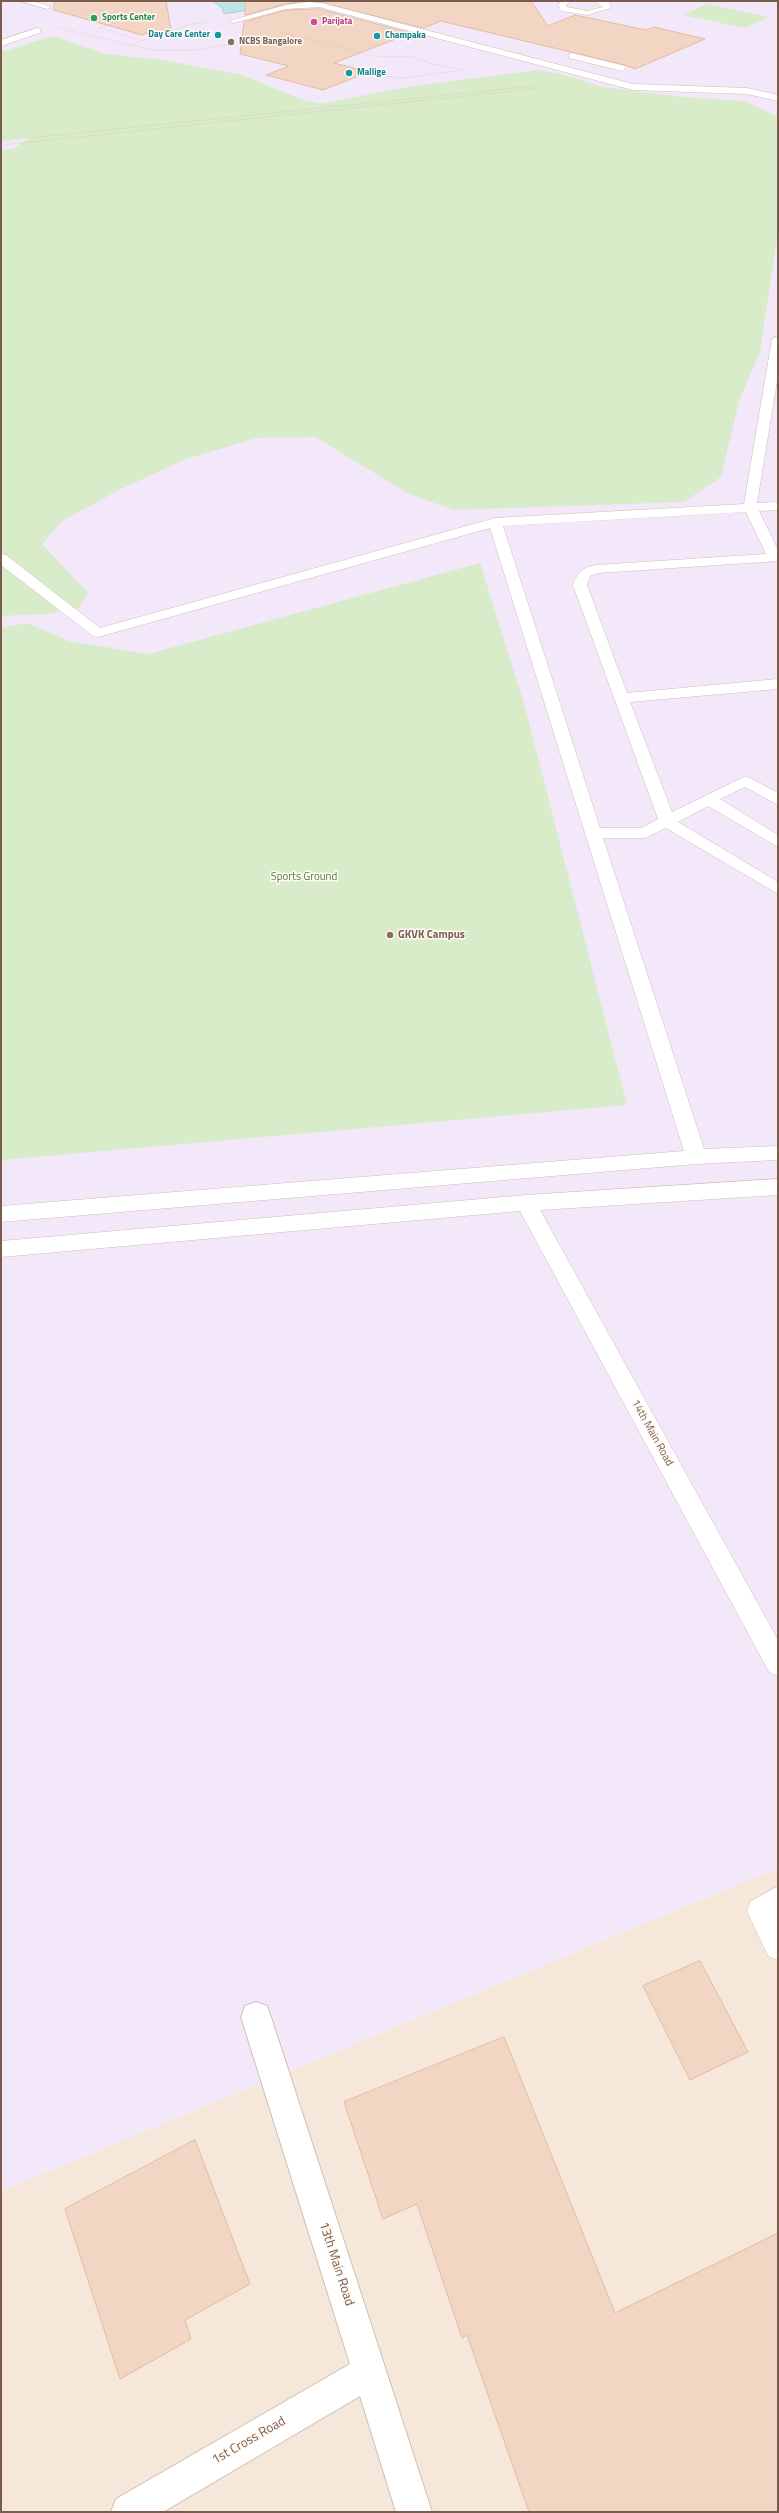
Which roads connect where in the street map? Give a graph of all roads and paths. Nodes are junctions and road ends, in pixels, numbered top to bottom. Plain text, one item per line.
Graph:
1 (24, 1) edge
2 (568, 1) edge
3 (604, 2) edge
4 (47, 7) dead end
5 (66, 17) dead end
6 (233, 20) junction
7 (37, 31) joint
8 (143, 41) junction
9 (241, 41) dead end
10 (1, 42) edge
11 (127, 46) junction
12 (561, 53) dead end
13 (622, 68) dead end
14 (364, 74) dead end
15 (546, 85) dead end
16 (548, 88) dead end
17 (778, 98) edge
18 (30, 138) dead end
19 (1, 145) edge
20 (778, 339) edge
21 (777, 351) edge
22 (778, 506) edge
23 (750, 508) junction
24 (495, 522) junction
25 (1, 558) edge
26 (776, 558) edge
27 (778, 684) edge
28 (621, 698) junction
29 (708, 799) junction
30 (778, 800) edge
31 (666, 822) junction
32 (593, 833) junction
33 (778, 842) edge
34 (778, 889) edge
35 (778, 1153) edge
36 (696, 1157) junction
37 (778, 1188) edge
38 (526, 1203) junction
39 (1, 1214) edge
40 (1, 1248) edge
41 (778, 1664) edge
42 (778, 1900) edge
43 (778, 1946) edge
44 (256, 2017) dead end
45 (370, 2371) junction
46 (129, 2512) edge
47 (414, 2512) edge

1 - 4 lane
2 - 3 lane
5 - 8 path
6 - 8 path
6 - 14 path
6 - 17 lane
7 - 10 lane
7 - 11 path
8 - 11 path
9 - 11 path
12 - 13 lane
15 - 18 path
16 - 19 path
20 - 21 lane
21 - 23 lane
22 - 23 lane
23 - 24 lane
23 - 26 lane
24 - 25 lane
24 - 32 lane
26 - 28 lane
27 - 28 lane
28 - 31 lane
29 - 30 lane
29 - 31 lane
29 - 33 lane
31 - 32 lane
31 - 34 lane
32 - 36 lane
35 - 36 lane
36 - 39 lane
37 - 38 lane
38 - 40 lane
38 - 41 lane, 14th Main Road
42 - 43 lane
44 - 45 street, 13th Main Road
45 - 46 street, 1st Cross Road
45 - 47 street, 13th Main Road

